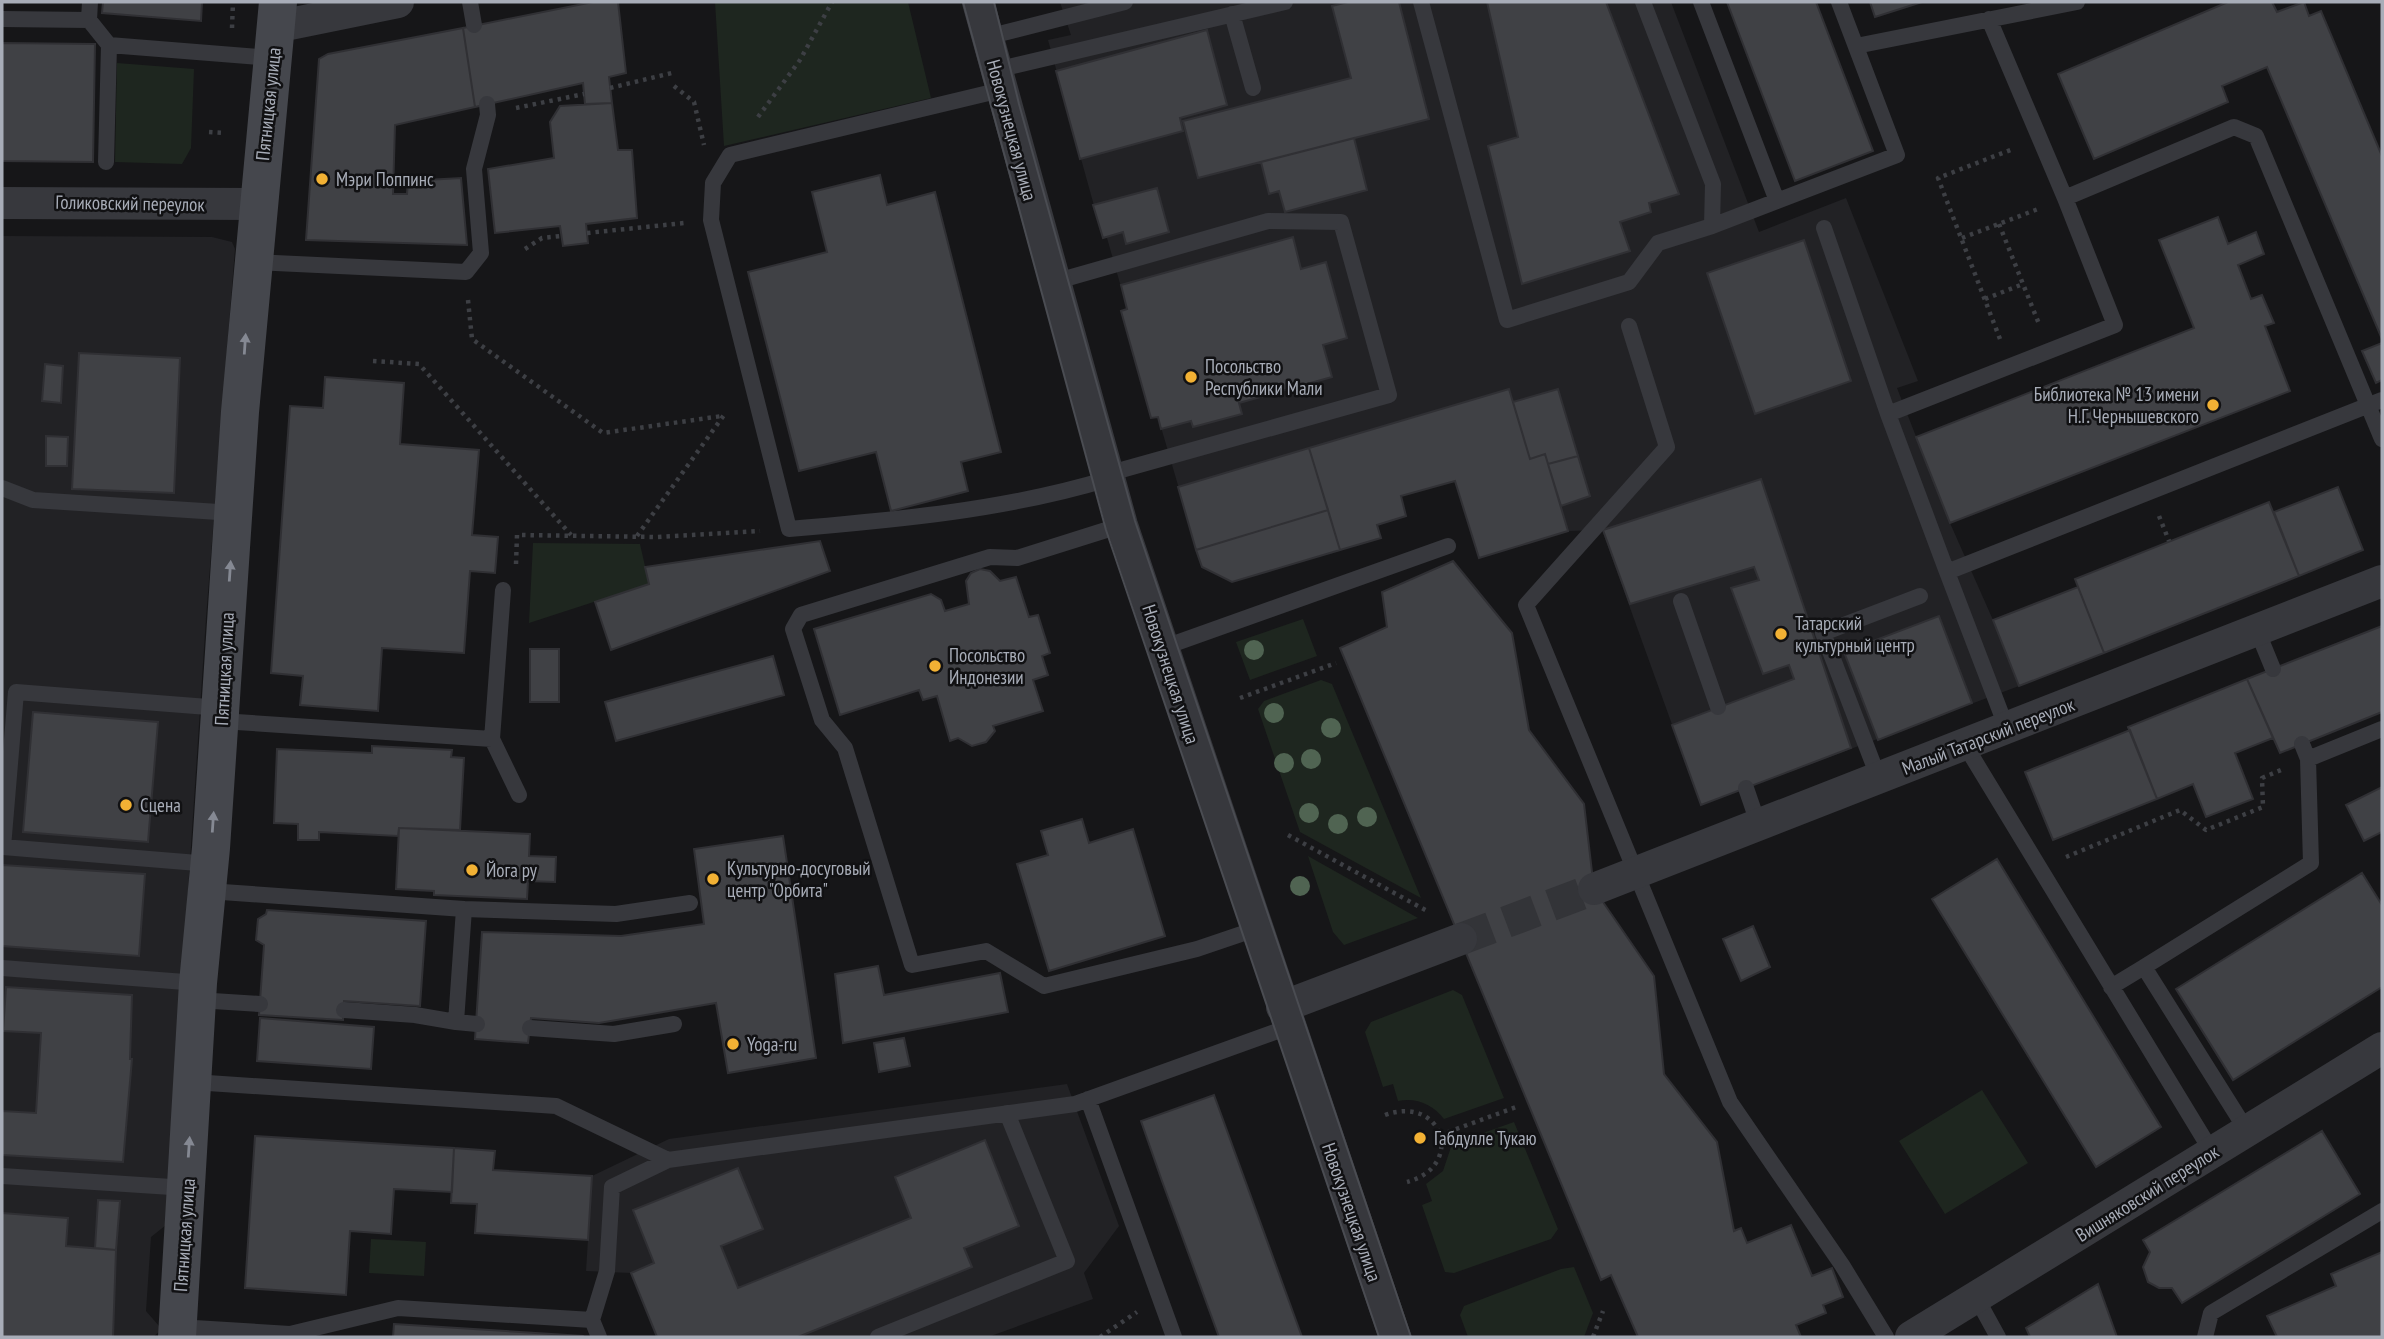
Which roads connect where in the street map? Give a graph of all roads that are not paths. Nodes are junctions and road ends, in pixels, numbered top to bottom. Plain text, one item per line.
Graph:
1 (90, 2) edge
2 (398, 2) edge
3 (470, 2) edge
4 (978, 2) edge
5 (1125, 2) edge
6 (1285, 2) edge
7 (1421, 2) edge
8 (1643, 2) edge
9 (1701, 2) edge
10 (1839, 2) edge
11 (2077, 2) edge
12 (1232, 14) junction
13 (2, 19) edge
14 (1989, 19) junction
15 (89, 20) junction
16 (474, 25) dead end
17 (275, 29) edge
18 (987, 37) junction
19 (109, 45) junction
20 (1856, 46) junction
21 (998, 80) junction
22 (1252, 88) dead end
23 (487, 110) road end
24 (106, 162) dead end
25 (2065, 198) junction
26 (1777, 201) junction
27 (2, 202) edge
28 (258, 204) junction
29 (1712, 226) junction
30 (1824, 228) dead end
31 (253, 262) junction
32 (1054, 282) junction
33 (1629, 326) dead end
34 (2375, 403) edge
35 (1888, 414) junction
36 (2382, 439) edge
37 (1107, 477) junction
38 (2, 488) edge
39 (233, 513) junction
40 (1122, 525) junction
41 (1448, 546) dead end
42 (1947, 572) junction
43 (2382, 581) edge
44 (503, 590) road end
45 (1920, 596) dead end
46 (1681, 601) dead end
47 (2258, 630) junction
48 (1162, 648) junction
49 (2273, 669) dead end
50 (1718, 707) dead end
51 (221, 714) junction
52 (2007, 729) junction
53 (2382, 729) edge
54 (492, 739) junction
55 (1965, 745) junction
56 (1879, 779) junction
57 (1746, 788) dead end
58 (519, 795) dead end
59 (1759, 826) junction
60 (1636, 873) junction
61 (209, 878) junction
62 (1594, 889) tunnel mouth
63 (690, 903) dead end
64 (464, 909) junction
65 (1256, 929) junction
66 (1461, 939) tunnel mouth
67 (2144, 967) junction
68 (2, 968) edge
69 (2111, 987) junction
70 (198, 991) junction
71 (260, 1004) dead end
72 (344, 1010) dead end
73 (1285, 1017) junction
74 (456, 1023) junction
75 (477, 1024) dead end
76 (674, 1024) dead end
77 (530, 1028) dead end
78 (2380, 1058) edge
79 (193, 1082) junction
80 (1088, 1099) junction
81 (1007, 1113) junction
82 (2247, 1131) junction
83 (2212, 1152) junction
84 (668, 1160) junction
85 (2, 1176) edge
86 (187, 1188) junction
87 (2382, 1211) edge
88 (1976, 1297) junction
89 (592, 1320) junction
90 (177, 1332) edge
91 (599, 1337) edge
92 (878, 1337) edge
93 (1174, 1337) edge
94 (1395, 1337) edge
95 (1886, 1337) edge
96 (1911, 1337) edge
97 (1998, 1337) edge
98 (2205, 1337) edge

1 - 15 lane
2 - 17 street
3 - 16 lane
4 - 18 street, Новокузнецкая улица
5 - 18 lane
6 - 12 lane
7 - 29 lane
8 - 29 lane
9 - 26 lane
10 - 20 lane
11 - 14 lane
12 - 21 lane
12 - 22 lane
13 - 15 lane
14 - 20 lane
14 - 25 lane
15 - 19 lane
17 - 19 lane
17 - 28 street, Пятницкая улица
18 - 21 street, Новокузнецкая улица
19 - 24 lane
20 - 26 lane
21 - 32 street, Новокузнецкая улица
21 - 37 lane
23 - 31 lane
25 - 34 lane
25 - 35 lane
26 - 29 lane
27 - 28 street, Голиковский переулок
28 - 31 street, Пятницкая улица
30 - 35 lane
39 -> 31 street, Пятницкая улица
32 - 37 street, Новокузнецкая улица
32 - 37 lane
33 - 60 lane
34 - 36 lane
34 - 42 lane
35 - 42 lane
37 - 40 street, Новокузнецкая улица
38 - 39 lane
51 -> 39 street, Пятницкая улица
40 - 48 street, Новокузнецкая улица
40 - 65 lane
41 - 48 lane
42 - 52 lane
43 - 47 street, Малый Татарский переулок
44 - 54 lane
45 - 56 lane
46 - 50 lane
47 - 49 lane
47 - 52 street, Малый Татарский переулок
48 - 65 street, Новокузнецкая улица
51 - 54 lane
61 -> 51 street, Пятницкая улица
51 - 61 lane
52 - 55 street, Малый Татарский переулок
53 - 67 lane
54 - 58 lane
55 - 56 street, Малый Татарский переулок
55 - 69 lane
56 - 59 street, Малый Татарский переулок
57 - 59 lane
59 - 60 street, Малый Татарский переулок
60 - 62 street, Малый Татарский переулок
60 - 95 lane
61 - 64 lane
61 - 70 street, Пятницкая улица
63 - 64 lane
64 - 74 lane
65 - 73 street, Новокузнецкая улица
66 - 73 street
67 - 69 lane
67 - 82 lane
68 - 70 lane
69 - 83 lane
70 - 71 lane
70 - 79 street, Пятницкая улица
72 - 74 lane
73 - 80 lane
73 - 94 street, Новокузнецкая улица
74 - 75 lane
76 - 77 lane
78 - 82 street, Вишняковский переулок
79 - 84 lane
86 -> 79 street, Пятницкая улица
80 - 81 lane
80 - 93 lane
81 - 84 lane
81 - 92 lane
82 - 83 street, Вишняковский переулок
83 - 88 street, Вишняковский переулок
84 - 89 lane
85 - 86 lane
86 - 90 street, Пятницкая улица
87 - 98 lane
88 - 96 street, Вишняковский переулок
88 - 97 lane
89 - 90 lane
89 - 91 lane

